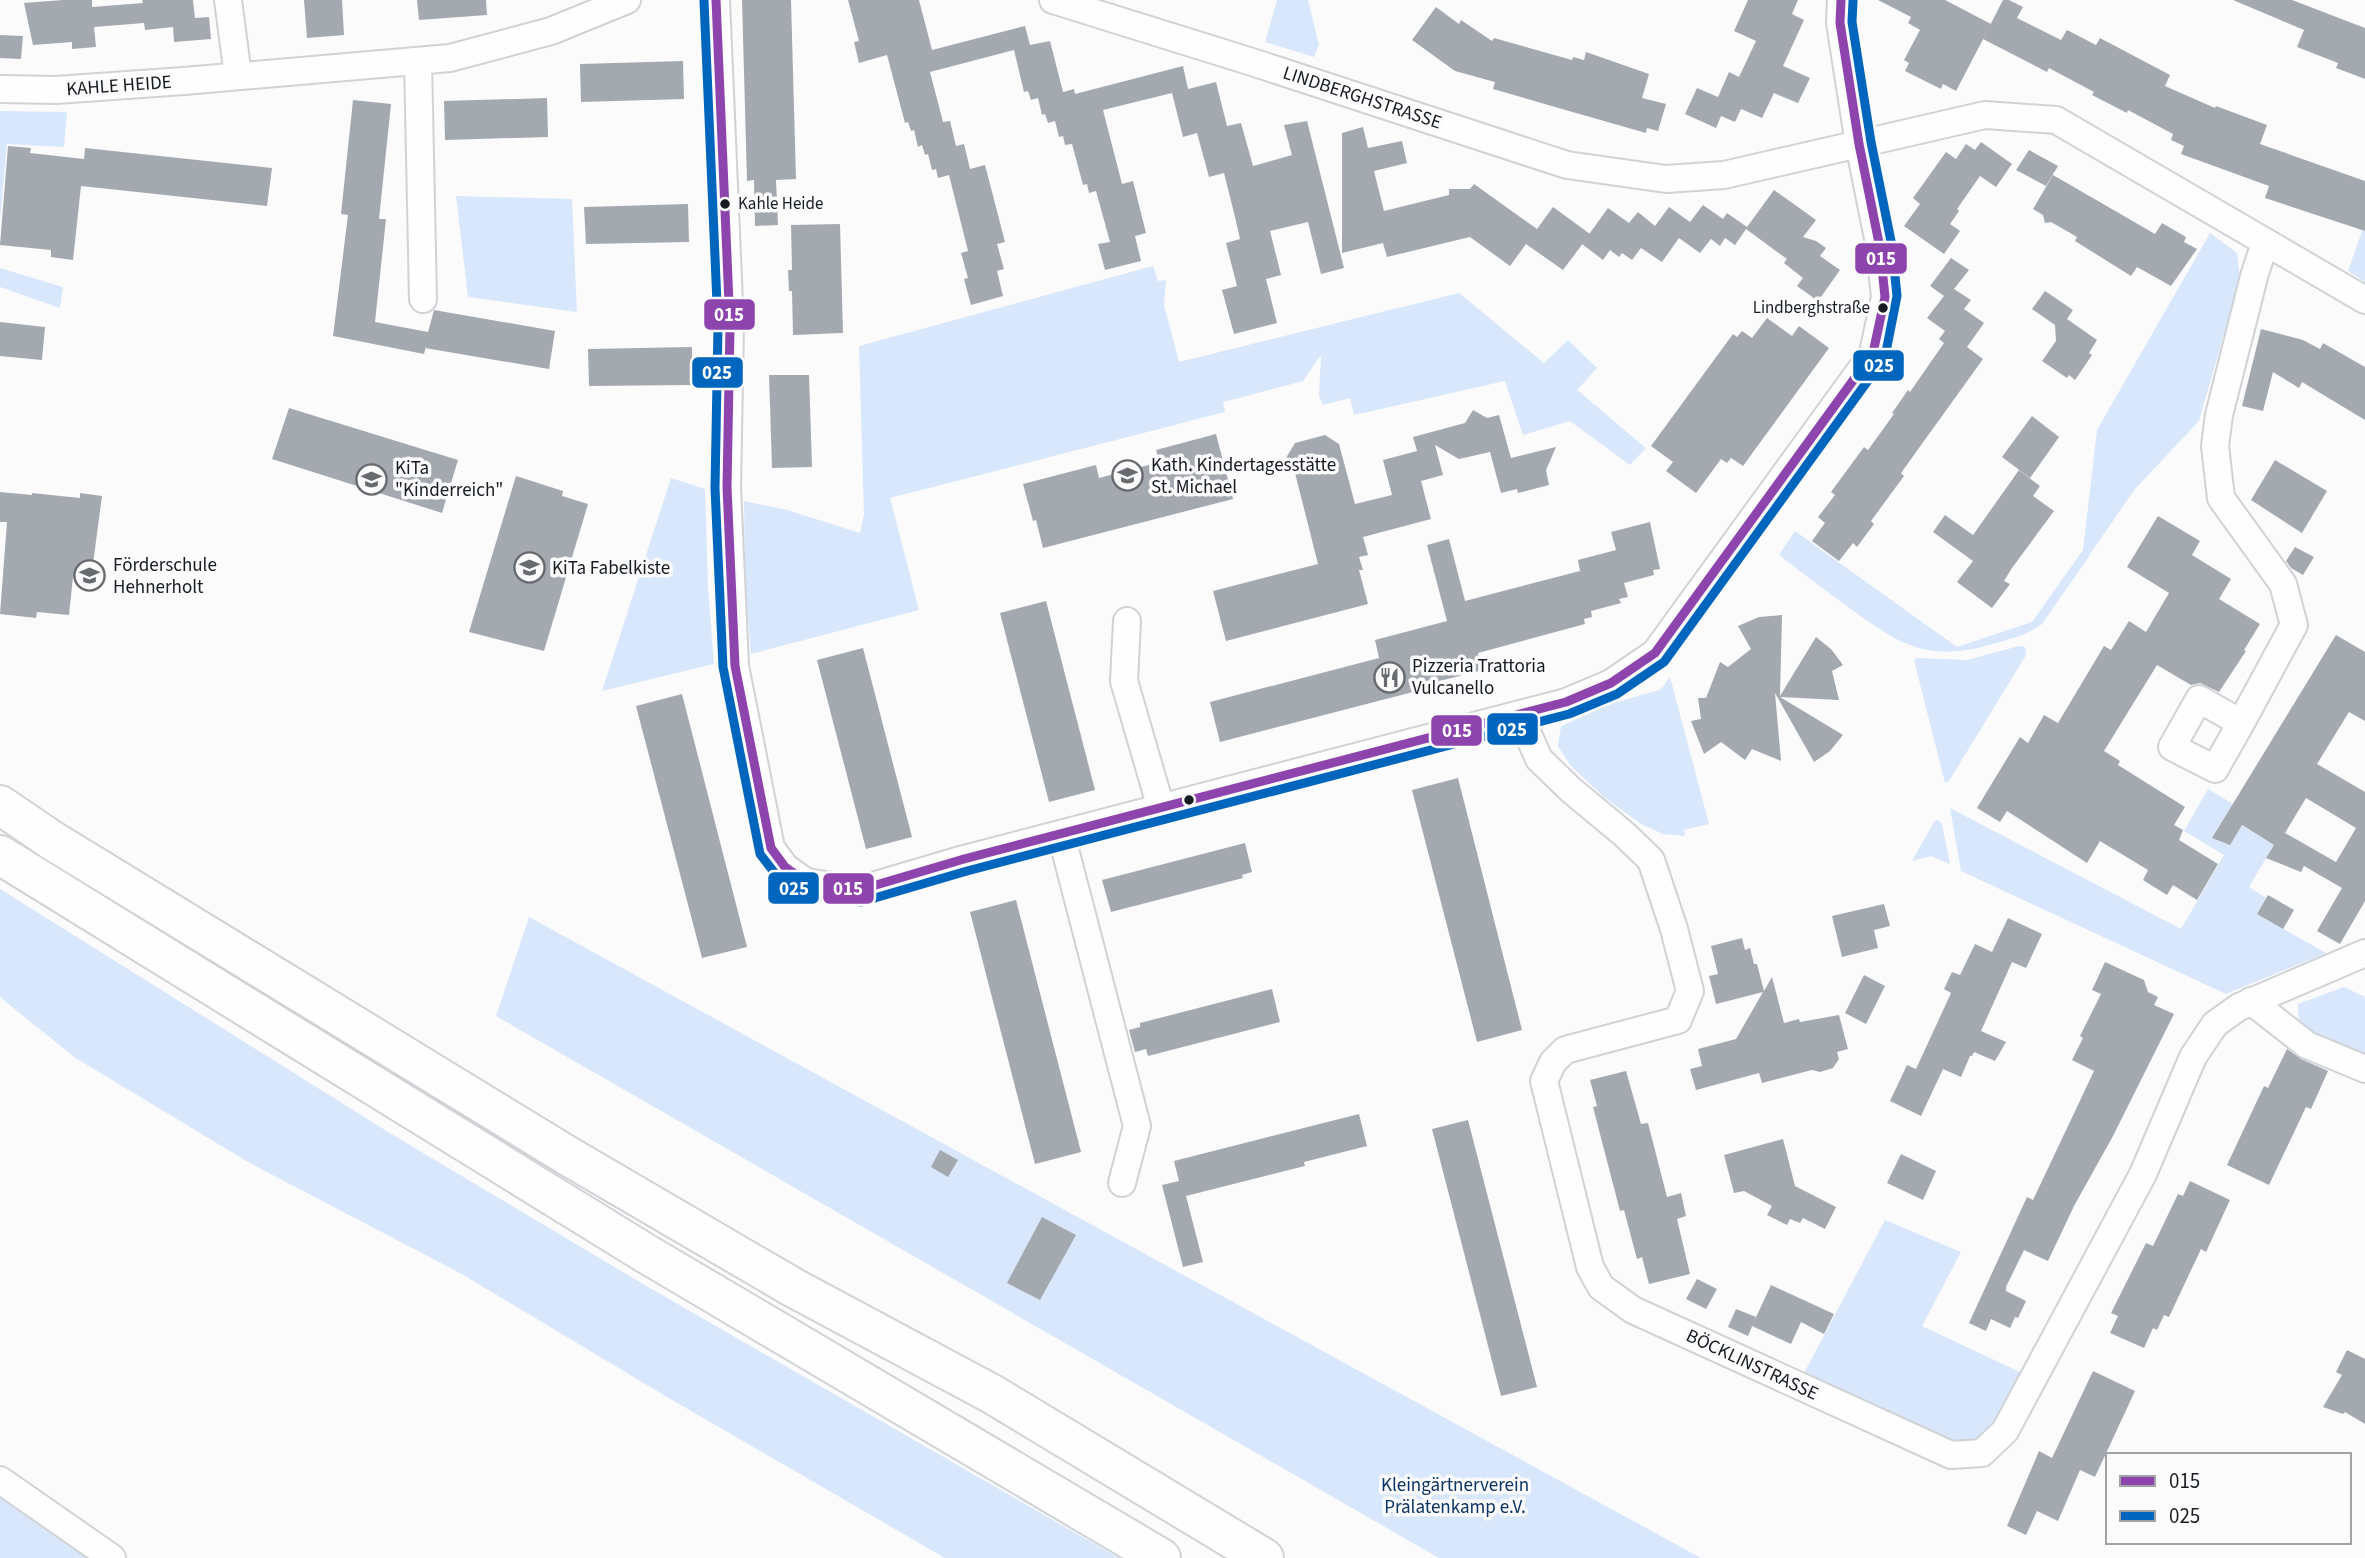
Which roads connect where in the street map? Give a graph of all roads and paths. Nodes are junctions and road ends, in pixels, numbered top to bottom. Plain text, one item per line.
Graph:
1 (228, 0) edge
2 (627, 0) edge
3 (716, 0) edge
4 (1052, 0) edge
5 (1841, 0) edge
6 (418, 61) junction
7 (238, 76) junction
8 (0, 89) edge
9 (1859, 144) junction
10 (2265, 243) junction
11 (423, 299) dead end
12 (2365, 300) edge
13 (1127, 621) dead end
14 (1520, 716) junction
15 (2241, 723) dead end
16 (0, 805) edge
17 (1161, 808) junction
18 (1061, 834) junction
19 (0, 855) edge
20 (2365, 953) edge
21 (2251, 1001) junction
22 (2365, 1069) edge
23 (1122, 1183) dead end
24 (0, 1480) edge
25 (112, 1558) edge
26 (1161, 1558) edge
27 (1264, 1558) edge

1 - 7 street
2 - 6 street, KAHLE HEIDE
3 - 18 street
4 - 9 street, LINDBERGHSTRASSE
5 - 9 street
6 - 7 street, KAHLE HEIDE
6 - 11 street
7 - 8 street, KAHLE HEIDE
9 - 10 street, LINDBERGHSTRASSE
9 - 14 street
10 - 12 street, LINDBERGHSTRASSE
10 - 15 street
13 - 17 street
14 - 17 street
14 - 21 street, BÖCKLINSTRASSE
16 - 27 highway
17 - 18 street
18 - 23 street
19 - 26 highway
20 - 21 street, BÖCKLINSTRASSE
21 - 22 street
24 - 25 street

